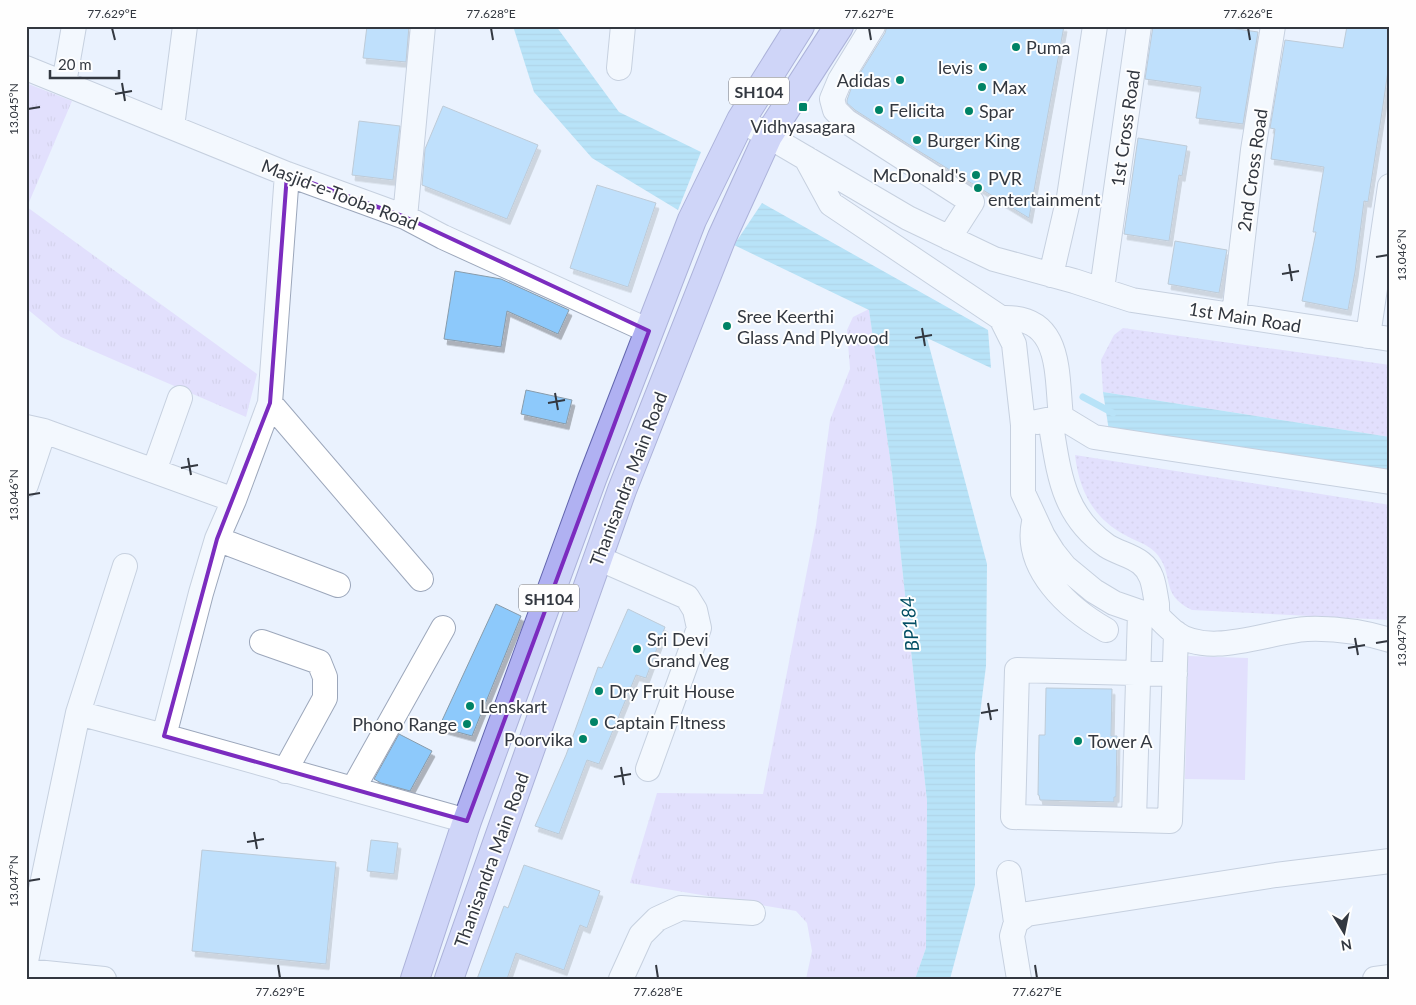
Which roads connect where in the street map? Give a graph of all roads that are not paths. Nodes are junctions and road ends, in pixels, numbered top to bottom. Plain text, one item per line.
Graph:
1 (74, 26) edge
2 (185, 26) edge
3 (424, 26) edge
4 (623, 26) edge
5 (800, 26) edge
6 (839, 26) edge
7 (873, 26) edge
8 (1095, 26) edge
9 (1139, 26) edge
10 (1273, 26) edge
11 (26, 68) edge
12 (619, 68) dead end
13 (64, 83) junction
14 (741, 120) junction
15 (172, 127) junction
16 (768, 136) junction
17 (806, 158) junction
18 (287, 174) junction
19 (1390, 186) edge
20 (405, 217) junction
21 (949, 238) junction
22 (1051, 275) junction
23 (1102, 289) junction
24 (1234, 315) junction
25 (1001, 318) junction
26 (649, 331) junction
27 (1379, 337) edge
28 (180, 398) dead end
29 (270, 403) junction
30 (1055, 418) junction
31 (1023, 425) junction
32 (35, 429) edge
33 (154, 471) junction
34 (1390, 482) edge
35 (26, 485) edge
36 (234, 500) junction
37 (1035, 518) junction
38 (217, 539) junction
39 (598, 558) junction
40 (124, 566) dead end
41 (421, 579) dead end
42 (338, 585) dead end
43 (1149, 614) junction
44 (443, 628) dead end
45 (1106, 630) dead end
46 (1176, 633) junction
47 (1390, 640) edge
48 (262, 642) dead end
49 (1138, 673) junction
50 (1175, 674) junction
51 (78, 714) junction
52 (1136, 730) junction
53 (1173, 731) junction
54 (164, 736) junction
55 (648, 769) dead end
56 (286, 771) junction
57 (353, 789) junction
58 (1134, 820) junction
59 (467, 822) junction
60 (1390, 861) edge
61 (1010, 872) dead end
62 (752, 913) dead end
63 (1016, 922) junction
64 (26, 961) edge
65 (26, 971) edge
66 (1390, 977) edge
67 (104, 979) edge
68 (415, 979) edge
69 (449, 979) edge
70 (621, 979) edge
71 (1019, 979) edge
72 (1375, 979) edge

1 - 13 street
2 - 15 street
3 - 20 street
4 - 12 street
5 - 14 main road, Thanisandra Main Road / SH104
6 - 16 main road, Thanisandra Main Road / SH104
7 - 21 street
8 - 22 street
9 - 23 street, 1st Cross Road
10 - 24 street, 2nd Cross Road
11 - 13 street, Masjid-e-Tooba Road
13 - 15 street, Masjid-e-Tooba Road
14 - 16 street, 1st Main Road
14 - 26 main road, Thanisandra Main Road / SH104
15 - 18 street, Masjid-e-Tooba Road
16 - 17 street, 1st Main Road
16 - 39 main road, Thanisandra Main Road / SH104
17 - 21 street, 1st Main Road
17 - 25 street
18 - 20 street, Masjid-e-Tooba Road
18 - 29 street
19 - 27 street
20 - 26 street, Masjid-e-Tooba Road
21 - 22 street, 1st Main Road
22 - 23 street, 1st Main Road
23 - 24 street, 1st Main Road
24 - 27 street, 1st Main Road
25 - 30 street
25 - 31 street
26 - 59 main road, Thanisandra Main Road / SH104
28 - 33 street
29 - 36 street
29 - 41 street
30 - 31 street
30 - 34 street
30 - 43 street
31 - 37 street
32 - 33 street
32 - 35 street
33 - 36 street
36 - 38 street
37 - 43 street
37 - 45 street
38 - 42 street
38 - 54 street
39 - 55 street
39 - 69 main road, Thanisandra Main Road / SH104
40 - 51 street
43 - 46 street
43 - 49 street
44 - 57 street
46 - 47 street
46 - 50 street
48 - 56 street
49 - 50 street
49 - 52 street
49 - 58 street
50 - 53 street
51 - 54 street
51 - 64 street
52 - 53 street
52 - 58 street
53 - 58 street
54 - 56 street
56 - 57 street
57 - 59 street
59 - 68 main road, Thanisandra Main Road / SH104
60 - 63 street
61 - 63 street
62 - 70 street
63 - 71 street
65 - 67 street
66 - 72 street

